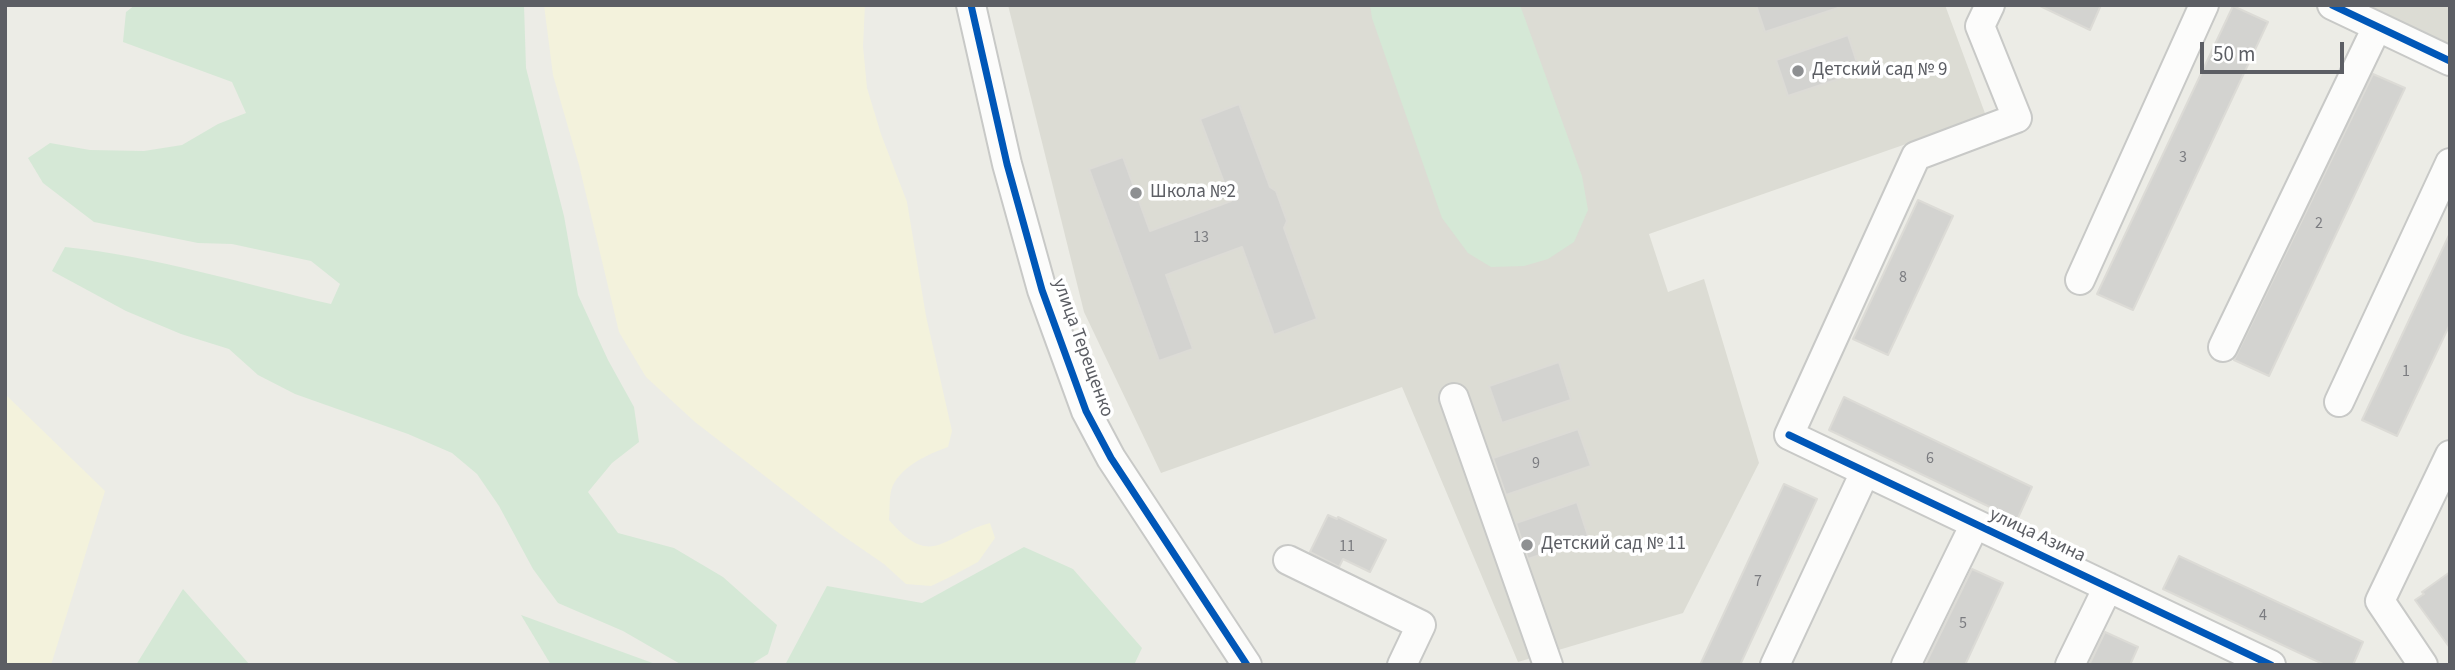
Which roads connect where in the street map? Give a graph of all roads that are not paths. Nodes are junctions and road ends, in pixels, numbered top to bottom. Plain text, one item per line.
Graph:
1 (971, 5) edge
2 (1990, 5) edge
3 (2204, 5) edge
4 (2332, 5) edge
5 (2377, 27) junction
6 (2450, 61) edge
7 (2450, 163) edge
8 (2080, 280) dead end
9 (2223, 347) dead end
10 (1454, 398) dead end
11 (2339, 402) dead end
12 (2450, 455) edge
13 (1865, 472) junction
14 (1975, 524) junction
15 (1288, 560) dead end
16 (2108, 587) junction
17 (1247, 665) edge
18 (1402, 665) edge
19 (1548, 665) edge
20 (1775, 665) edge
21 (1906, 665) edge
22 (2070, 665) edge
23 (2272, 665) edge
24 (2423, 665) edge

1 - 17 street, улица Терещенко
2 - 13 street, улица Азина
3 - 8 street
4 - 5 street
5 - 6 street
5 - 9 street
7 - 11 street
10 - 19 street
12 - 24 street
13 - 14 street, улица Азина
13 - 20 street
14 - 16 street, улица Азина
14 - 21 street
15 - 18 street
16 - 22 street
16 - 23 street, улица Азина

